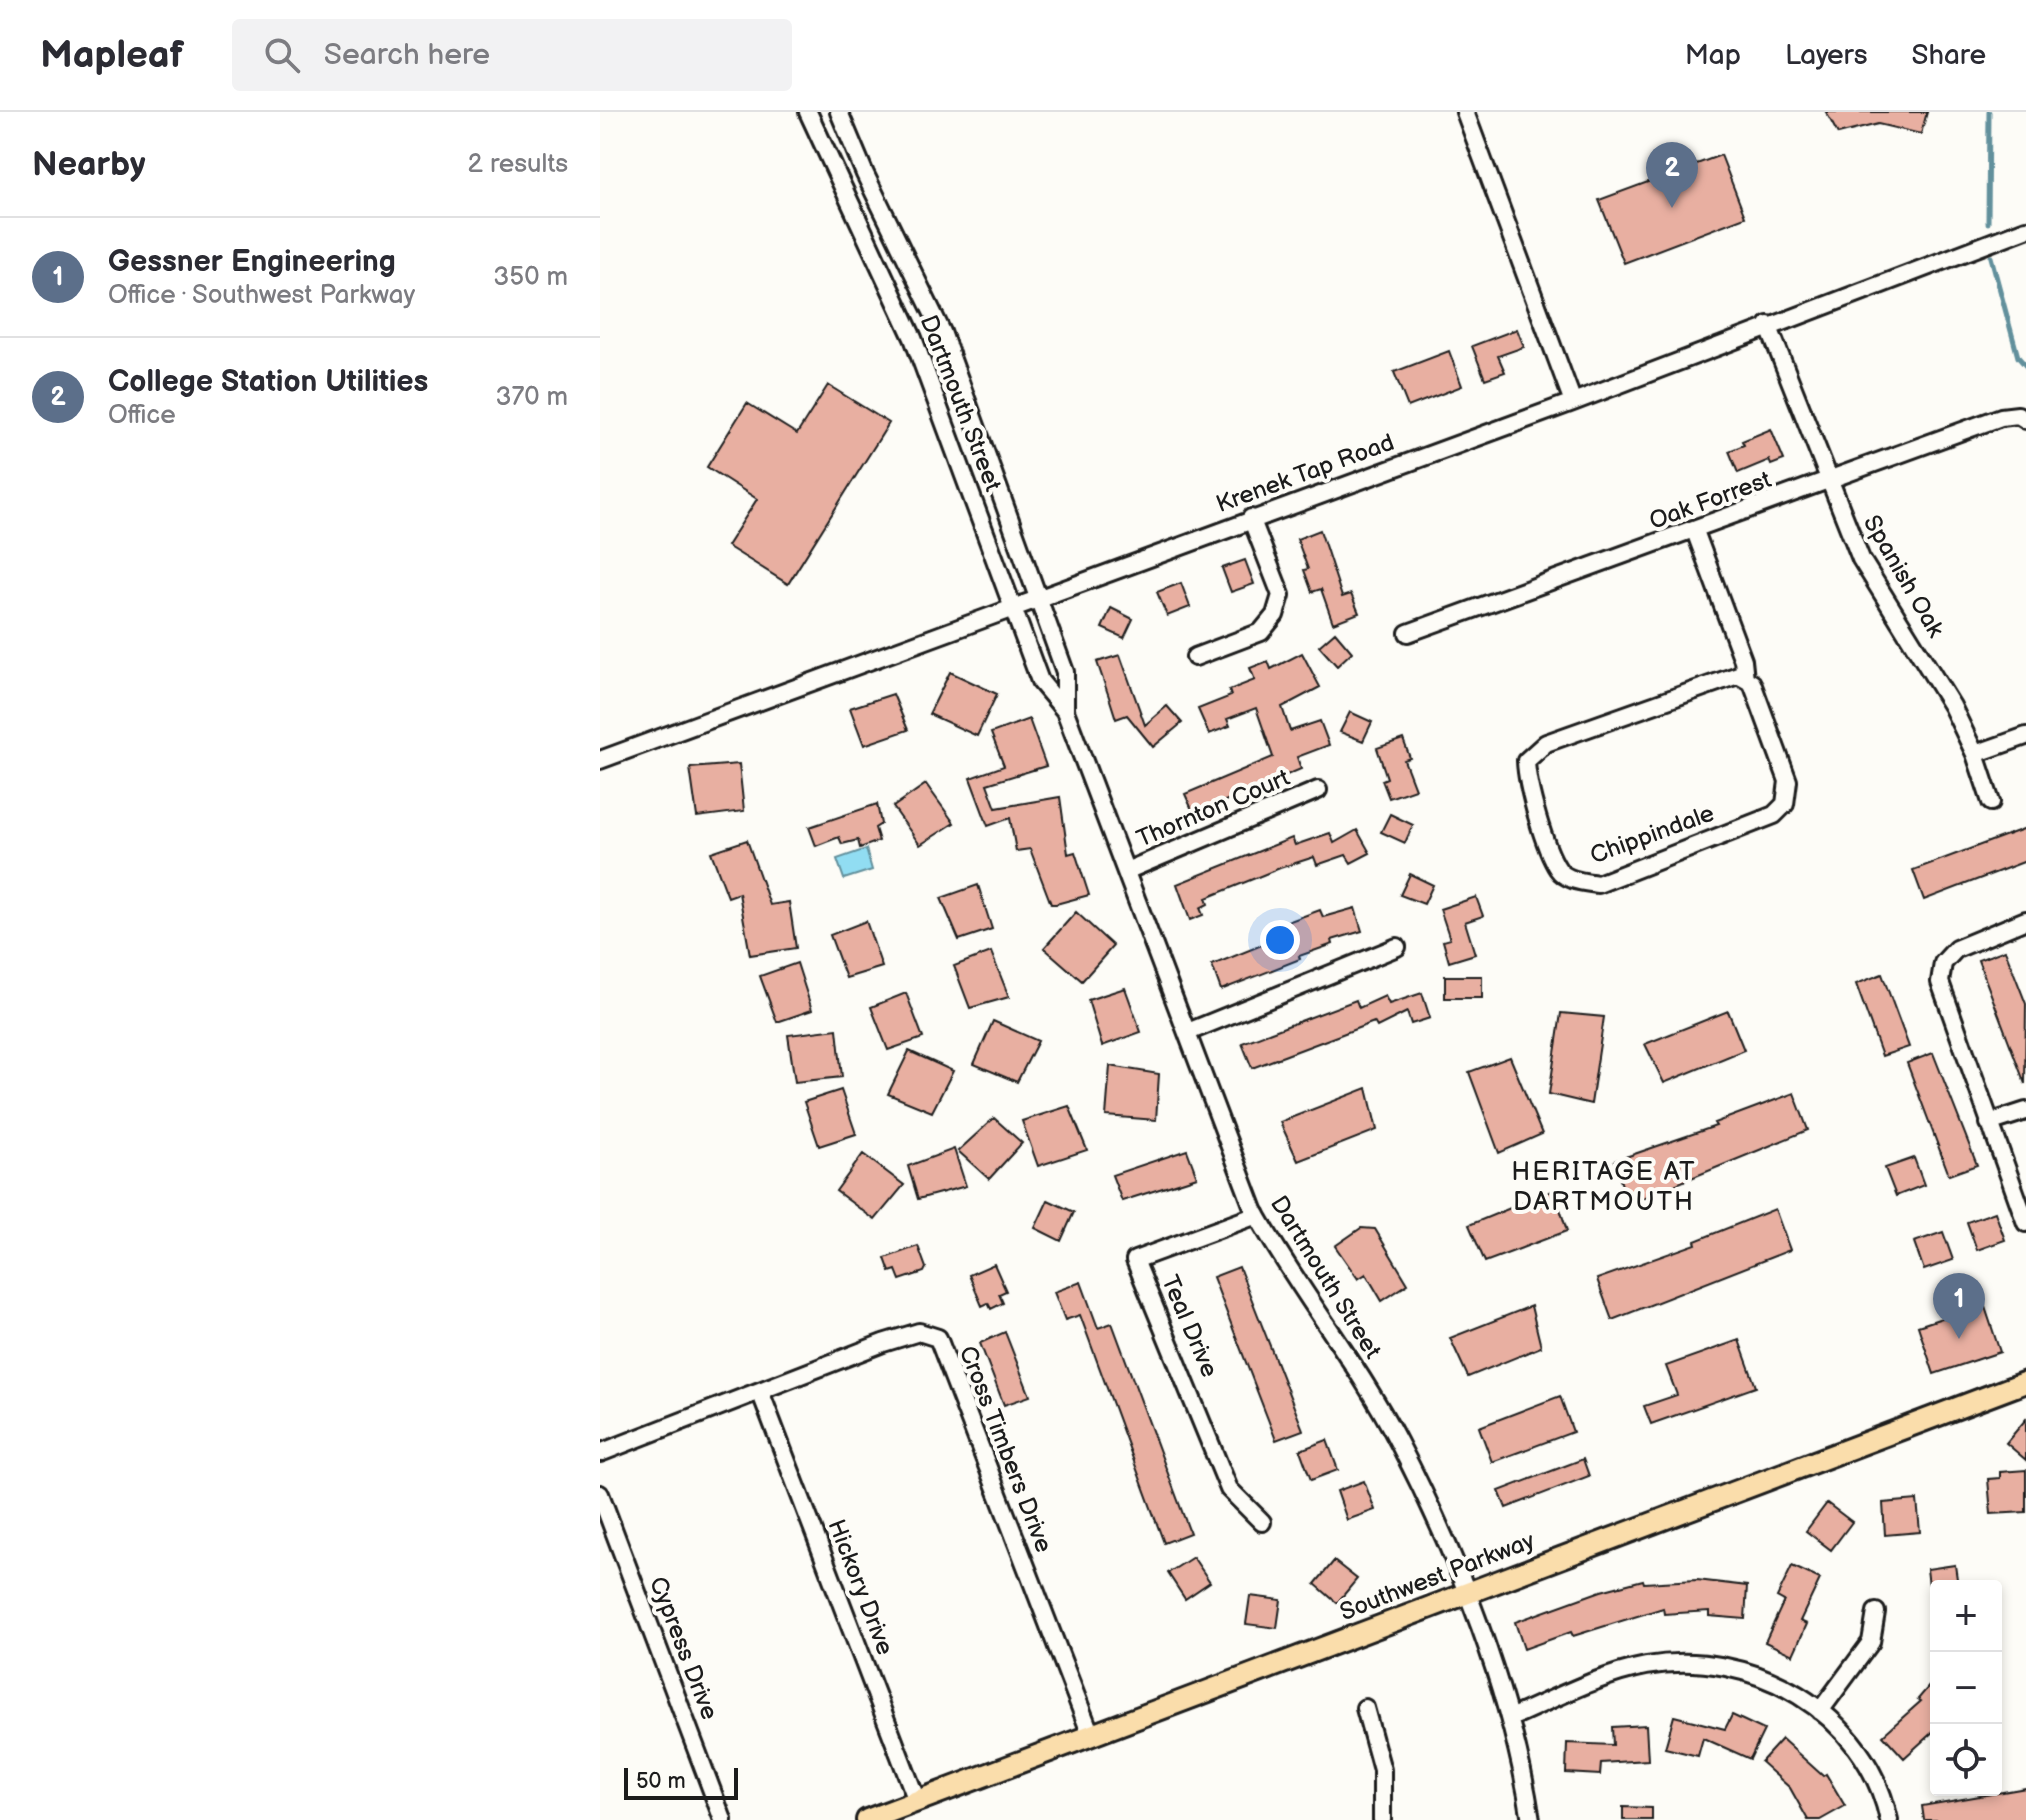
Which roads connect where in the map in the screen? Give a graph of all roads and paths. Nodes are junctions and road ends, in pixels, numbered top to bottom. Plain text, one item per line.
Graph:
1 (808, 112) edge
2 (839, 112) edge
3 (1465, 112) edge
4 (2026, 229) edge
5 (1768, 325) junction
6 (1573, 402) junction
7 (2026, 420) edge
8 (1829, 482) junction
9 (1251, 518) junction
10 (1695, 531) junction
11 (1039, 597) junction
12 (1011, 607) junction
13 (1408, 633) dead end
14 (1195, 657) dead end
15 (1745, 679) junction
16 (1065, 711) junction
17 (2026, 736) edge
18 (1975, 754) junction
19 (600, 760) edge
20 (1318, 790) dead end
21 (1991, 802) dead end
22 (1126, 871) junction
23 (2026, 922) edge
24 (1397, 947) dead end
25 (1188, 1032) junction
26 (2026, 1111) edge
27 (1989, 1123) junction
28 (1257, 1215) junction
29 (2026, 1223) edge
30 (2026, 1382) edge
31 (760, 1391) junction
32 (600, 1453) edge
33 (600, 1494) edge
34 (1262, 1522) dead end
35 (1466, 1593) junction
36 (1876, 1612) dead end
37 (1365, 1708) dead end
38 (1820, 1711) junction
39 (1510, 1718) junction
40 (1091, 1735) junction
41 (917, 1801) junction
42 (723, 1820) edge
43 (867, 1820) edge
44 (1382, 1820) edge
45 (1531, 1820) edge
46 (1889, 1820) edge

1 - 12 street, Dartmouth Street
2 - 11 street, Dartmouth Street
3 - 6 street
4 - 5 street, Krenek Tap Road
5 - 6 street, Krenek Tap Road
5 - 8 street, Spanish Oak
6 - 9 street, Krenek Tap Road
7 - 8 street, Oak Forrest
8 - 10 street, Oak Forrest
8 - 18 street, Spanish Oak
9 - 11 street, Krenek Tap Road
9 - 14 street
10 - 13 street, Oak Forrest
10 - 15 street, Chippindale
11 - 12 street, Krenek Tap Road
11 - 16 street, Dartmouth Street
12 - 16 street, Dartmouth Street
12 - 19 street, Krenek Tap Road
15 - 15 street, Chippindale
16 - 22 street, Dartmouth Street
17 - 18 street
18 - 21 street, Spanish Oak
20 - 22 street, Thornton Court
22 - 25 street, Dartmouth Street
23 - 27 street
24 - 25 street
25 - 28 street, Dartmouth Street
26 - 27 street
27 - 29 street
28 - 34 street, Teal Drive
28 - 35 street, Dartmouth Street
30 - 35 main road, Southwest Parkway
31 - 32 street, Cross Timbers Drive
31 - 40 street, Cross Timbers Drive
31 - 41 street, Hickory Drive
33 - 42 street, Cypress Drive
35 - 39 street, Dartmouth Street
35 - 40 main road, Southwest Parkway
36 - 38 street
37 - 44 street
38 - 39 street
38 - 46 street
39 - 45 street, Dartmouth Street
40 - 41 main road, Southwest Parkway
41 - 43 main road, Southwest Parkway

